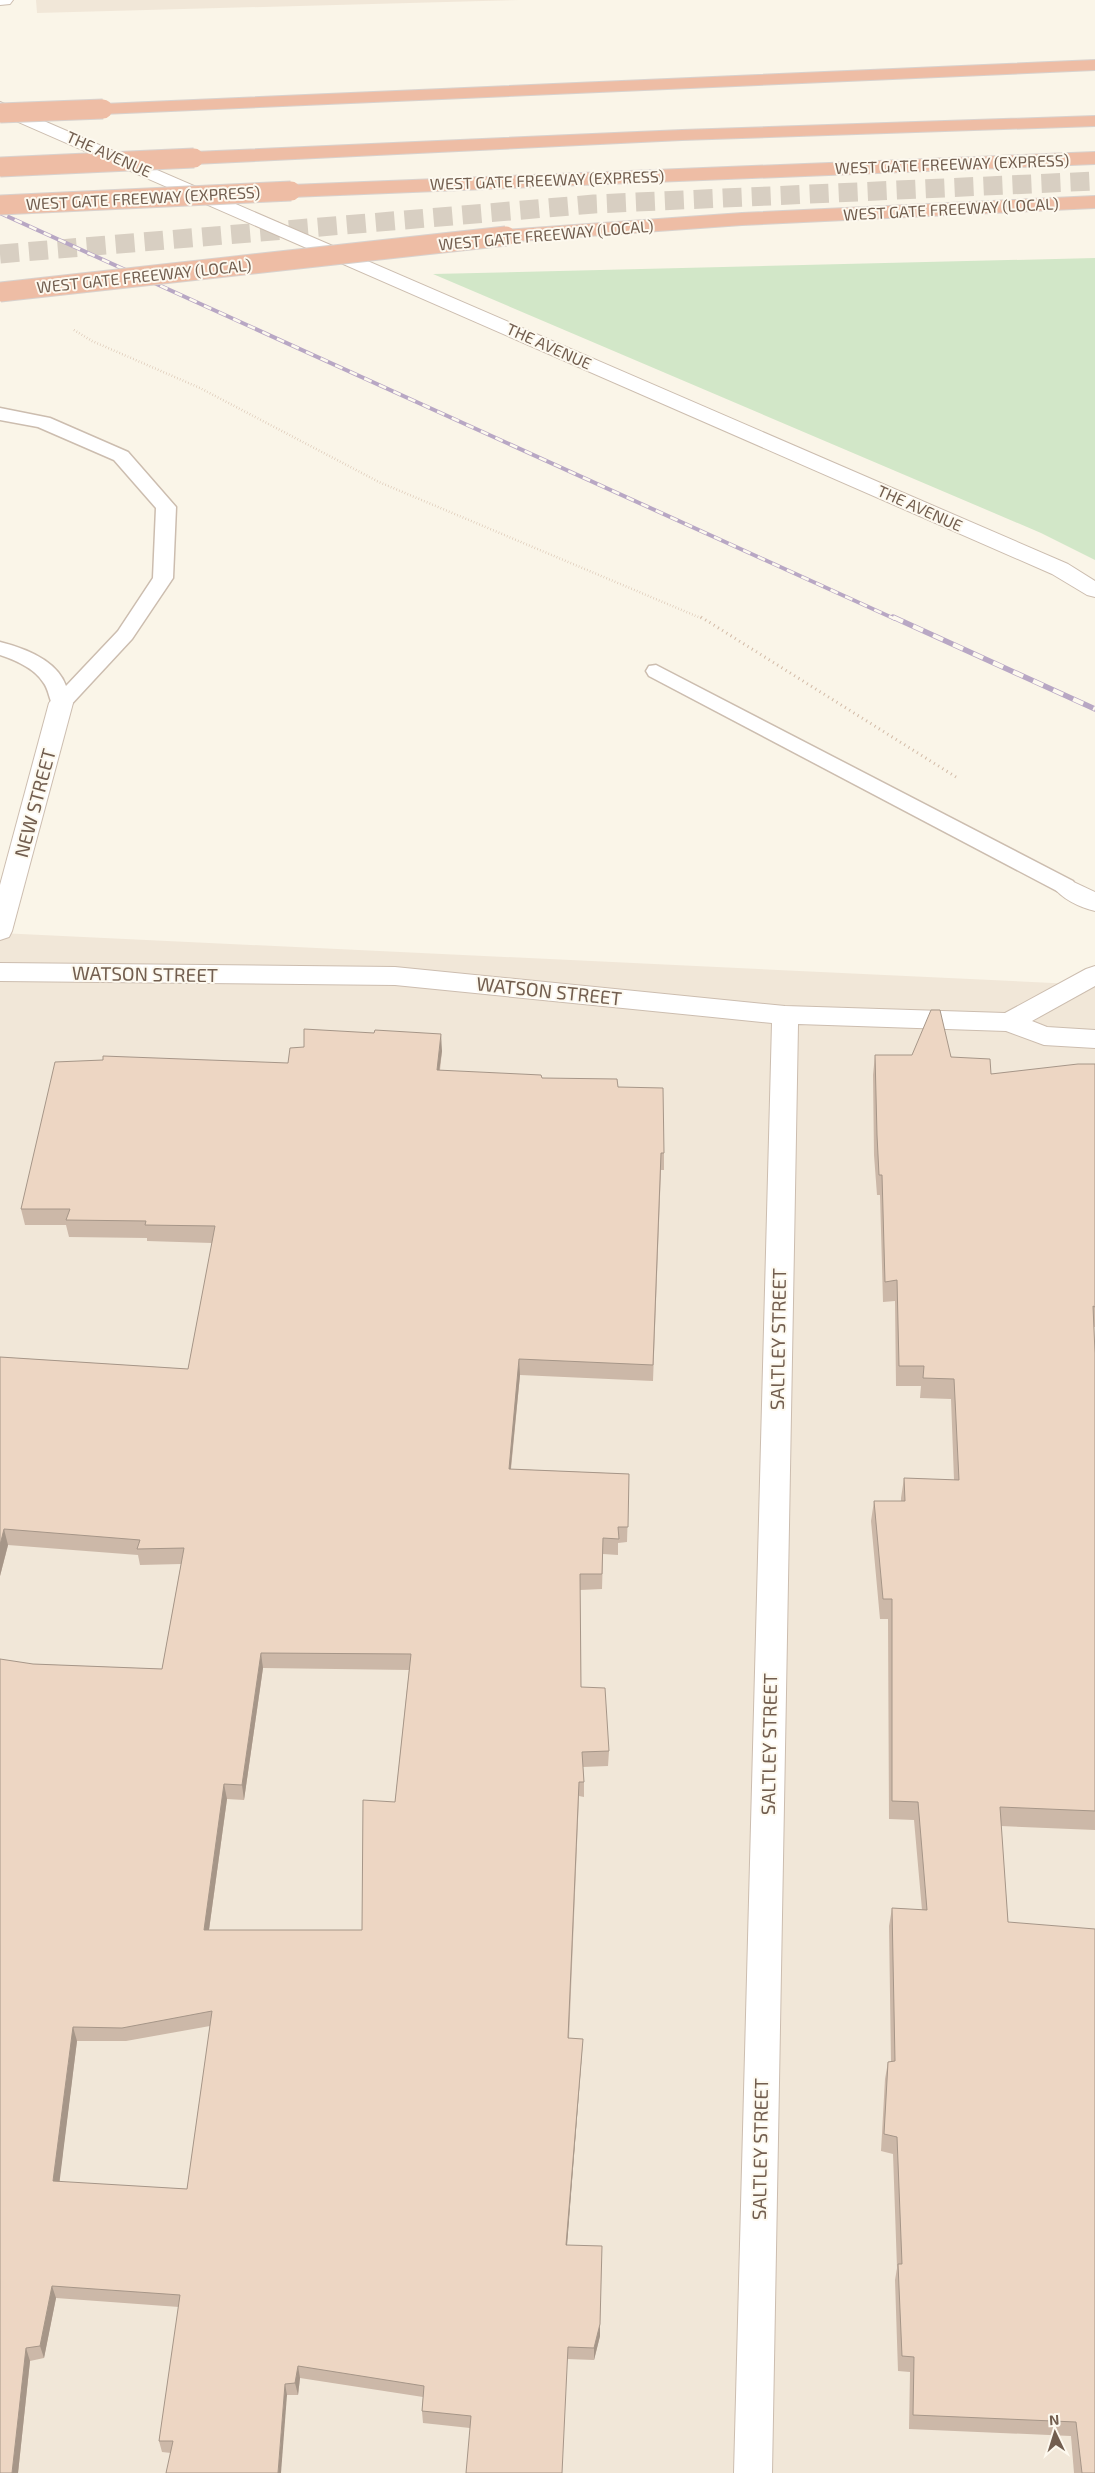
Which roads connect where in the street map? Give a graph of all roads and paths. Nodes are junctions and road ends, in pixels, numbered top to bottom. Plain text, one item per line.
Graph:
1 (0, 0) edge
2 (4, 0) edge
3 (1094, 65) edge
4 (0, 107) edge
5 (0, 113) edge
6 (1095, 121) edge
7 (1095, 158) edge
8 (0, 167) edge
9 (1095, 202) edge
10 (0, 205) edge
11 (0, 292) edge
12 (67, 327) dead end
13 (0, 414) edge
14 (1095, 590) edge
15 (0, 648) edge
16 (656, 671) dead end
17 (61, 703) junction
18 (960, 779) dead end
19 (1065, 886) joint
20 (1095, 903) edge
21 (0, 931) edge
22 (0, 972) edge
23 (1095, 975) edge
24 (785, 1014) junction
25 (1009, 1022) junction
26 (1095, 1039) edge
27 (753, 2473) edge

1 - 2 street
3 - 5 highway, bridge
4 - 14 street, THE AVENUE
6 - 8 highway, WEST GATE FREEWAY (EXPRESS), bridge
7 - 10 highway, WEST GATE FREEWAY (EXPRESS), bridge
9 - 11 highway, WEST GATE FREEWAY (LOCAL), bridge
12 - 18 path
13 - 17 lane
15 - 17 lane
16 - 19 lane
17 - 21 street, NEW STREET
19 - 20 street
22 - 24 street, WATSON STREET
23 - 25 street
24 - 25 street, WATSON STREET
24 - 27 street, SALTLEY STREET
25 - 26 street, WATSON STREET

